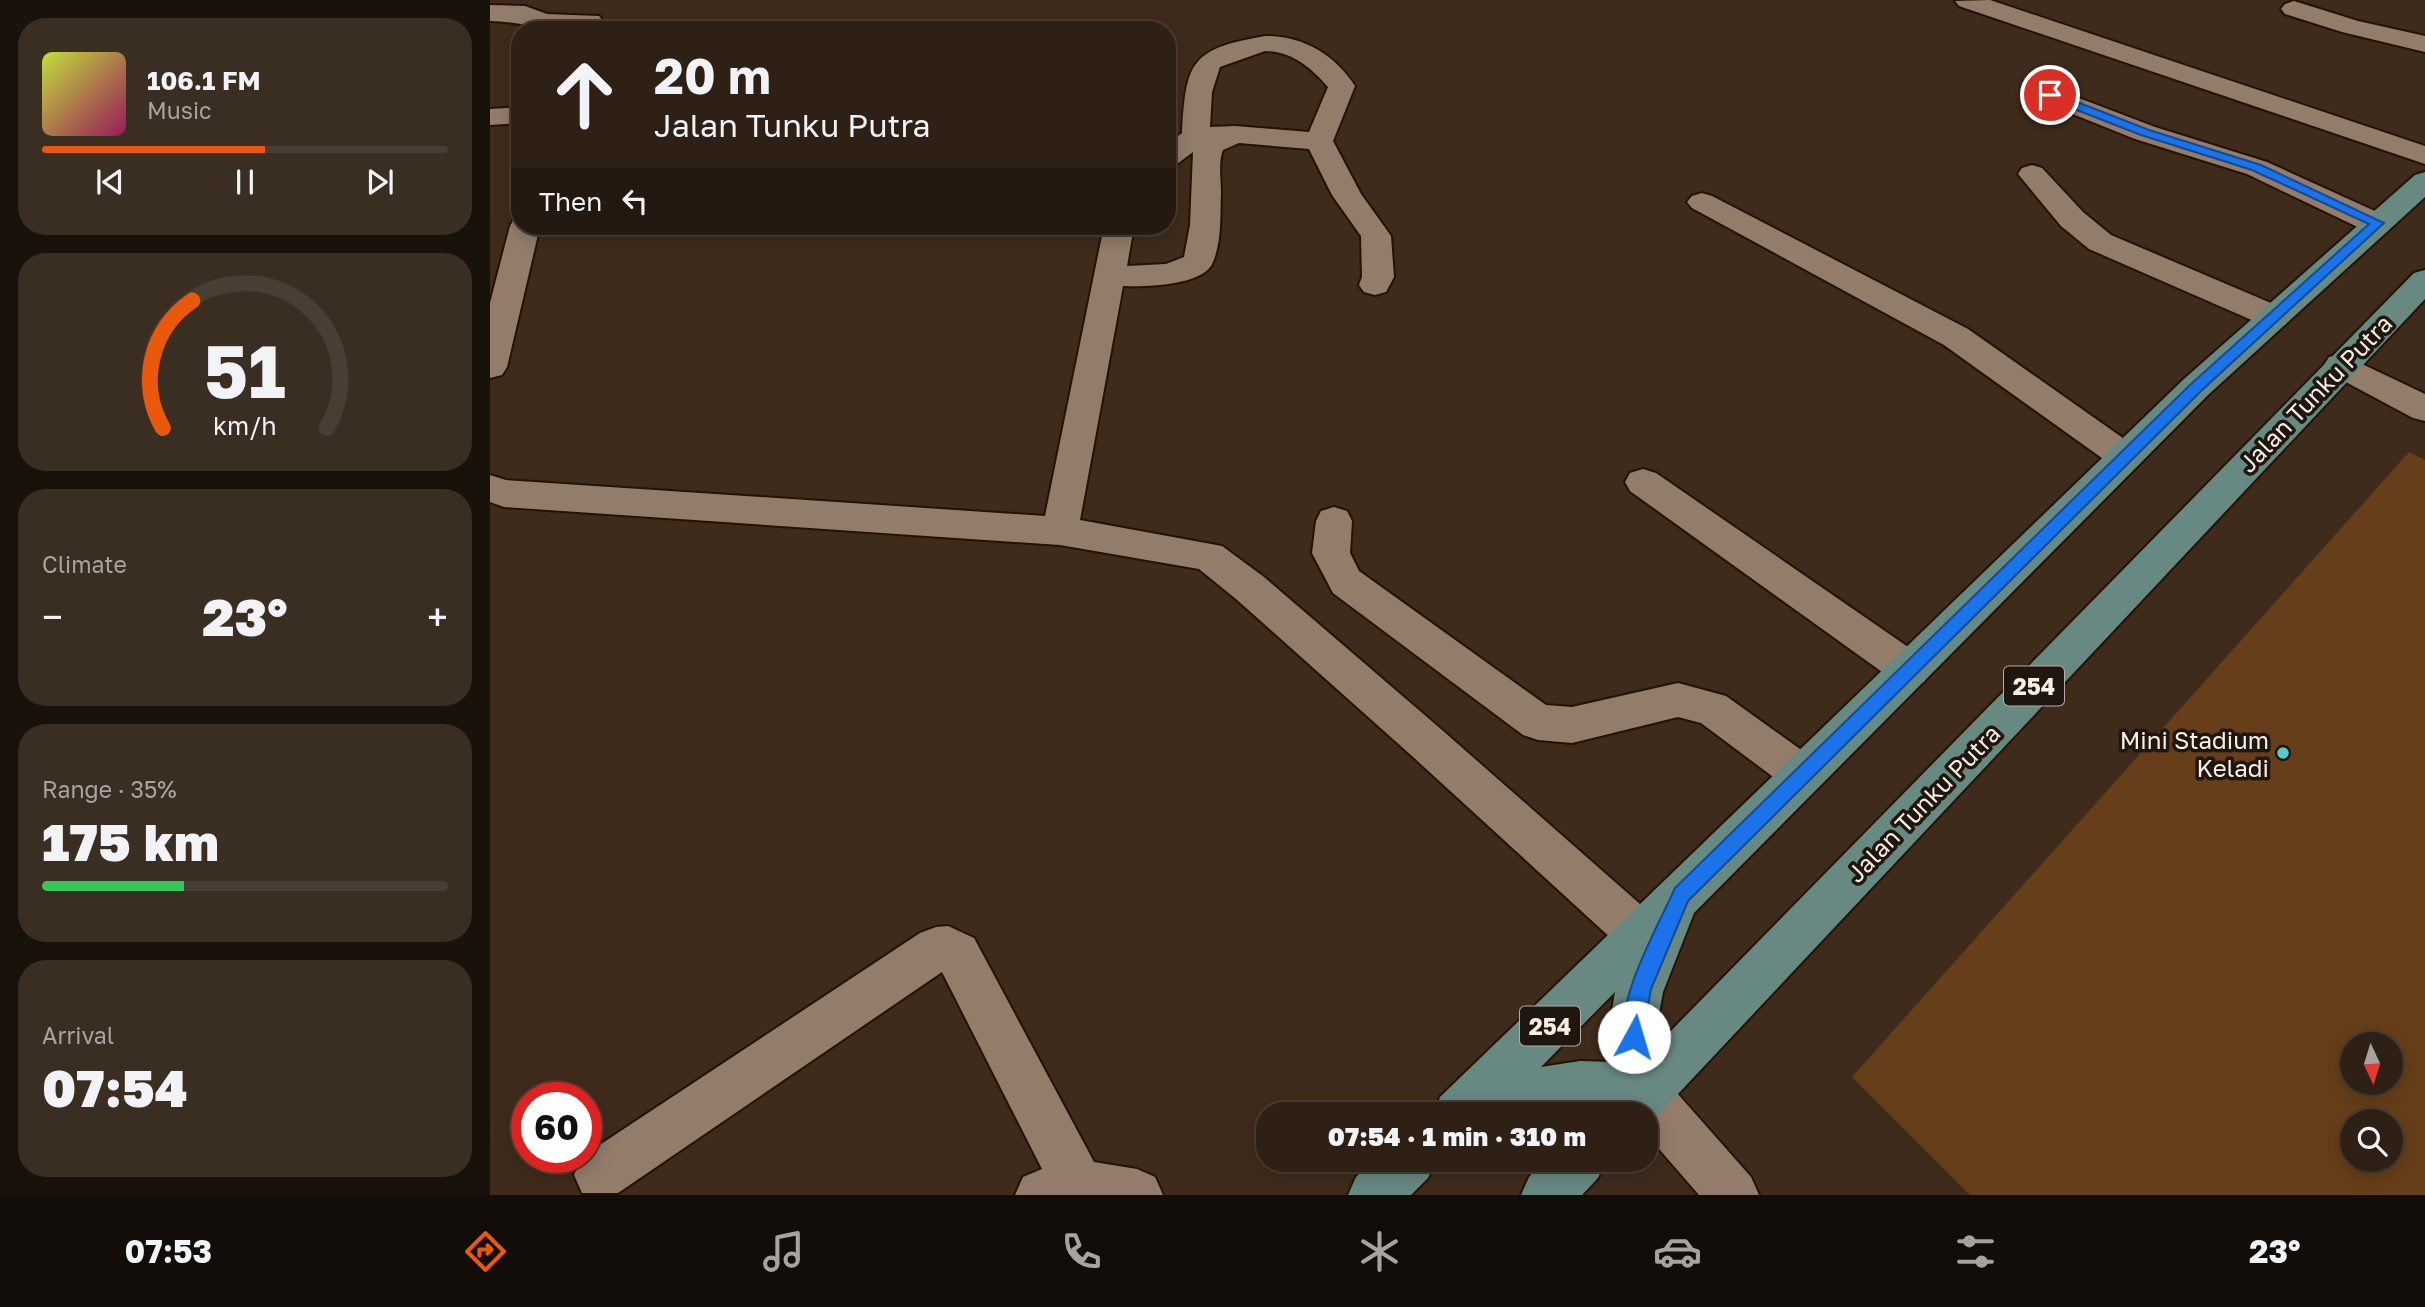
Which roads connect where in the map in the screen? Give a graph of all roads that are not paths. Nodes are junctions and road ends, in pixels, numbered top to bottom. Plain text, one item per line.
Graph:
1 (1968, 1) edge
2 (2294, 9) dead end
3 (490, 13) edge
4 (591, 17) edge
5 (541, 21) edge
6 (553, 21) edge
7 (2425, 44) edge
8 (2050, 95) dead end
9 (511, 116) edge
10 (490, 117) edge
11 (1235, 134) junction
12 (1196, 136) junction
13 (1319, 141) junction
14 (1176, 151) edge
15 (2425, 155) edge
16 (2032, 174) dead end
17 (2425, 181) edge
18 (1702, 202) dead end
19 (2378, 223) junction
20 (523, 235) edge
21 (1117, 235) edge
22 (1109, 276) junction
23 (2425, 280) edge
24 (1376, 285) dead end
25 (2274, 317) junction
26 (2341, 365) junction
27 (490, 367) edge
28 (2425, 409) edge
29 (2125, 457) junction
30 (1643, 482) dead end
31 (490, 488) edge
32 (1334, 521) dead end
33 (1060, 531) junction
34 (1910, 670) junction
35 (1803, 775) junction
36 (1681, 895) junction
37 (1641, 935) junction
38 (1471, 1102) edge
39 (1503, 1102) edge
40 (1632, 1102) edge
41 (1634, 1102) edge
42 (1637, 1102) edge
43 (1658, 1127) edge
44 (1398, 1172) edge
45 (1569, 1172) edge
46 (600, 1175) dead end
47 (1060, 1190) edge
48 (1137, 1195) edge
49 (1374, 1195) edge
50 (1547, 1195) edge
51 (1733, 1195) edge

1 - 15 street
2 - 7 street
3 - 5 street
4 - 6 street
8 - 19 street
9 - 10 street
11 - 12 street
11 - 13 street
11 - 22 street
12 - 13 street
12 - 14 street
13 - 24 street
16 - 25 street
17 - 19 main road, 254
18 - 29 street
19 - 25 main road, 254
20 - 27 street
21 - 22 street
22 - 33 street
23 - 26 main road, Jalan Tunku Putra / 254
25 - 29 main road, 254
26 - 28 street
26 - 42 main road, Jalan Tunku Putra / 254
29 - 34 main road, 254
30 - 34 street
31 - 33 street
32 - 35 street
33 - 37 street
34 - 35 main road, 254
35 - 36 main road, 254
36 - 37 main road, 254
36 - 41 main road
37 - 38 main road, 254
39 - 40 main road
43 - 51 street
44 - 49 main road
45 - 50 main road
46 - 47 street
47 - 48 street

